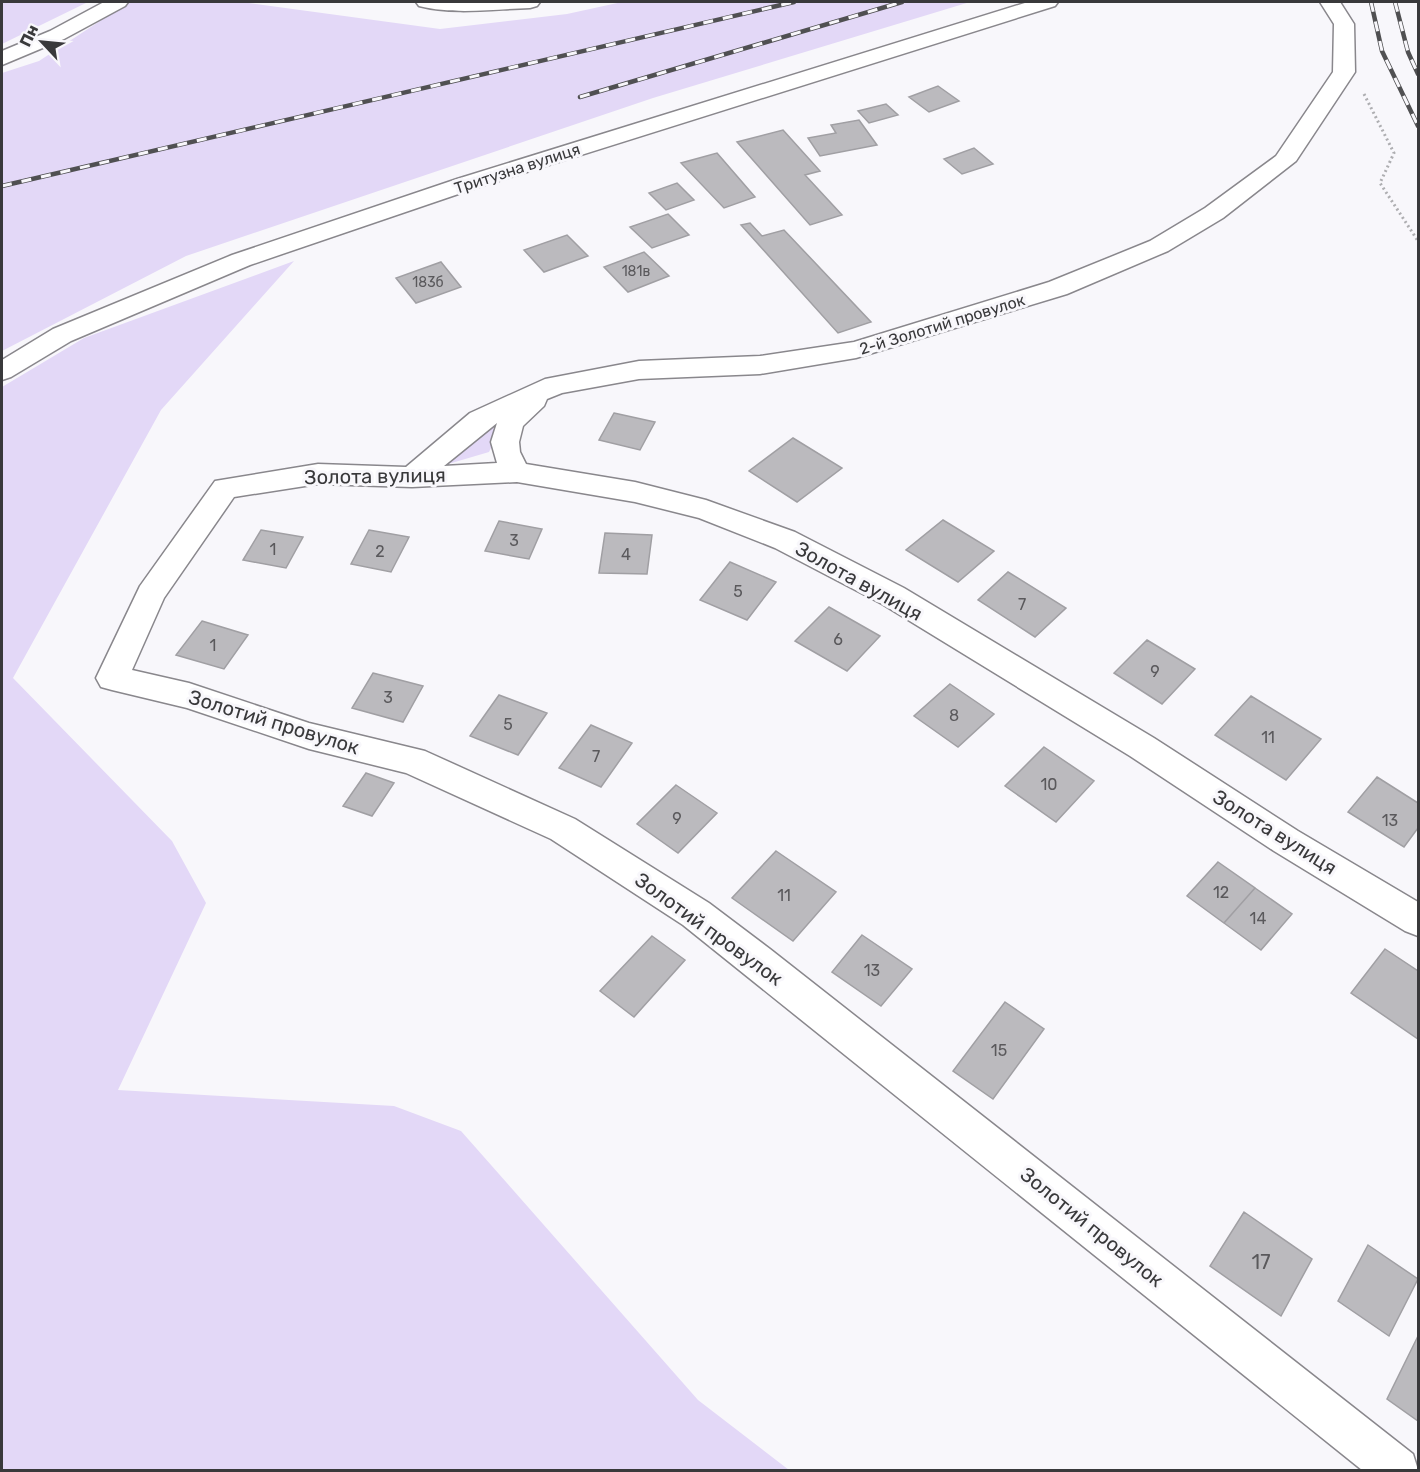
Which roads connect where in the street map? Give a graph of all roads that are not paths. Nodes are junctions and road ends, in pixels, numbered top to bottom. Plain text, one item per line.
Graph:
1 (118, 2) edge
2 (426, 2) edge
3 (530, 2) edge
4 (1048, 2) edge
5 (1330, 2) edge
6 (2, 59) edge
7 (2, 371) edge
8 (555, 385) junction
9 (518, 472) junction
10 (412, 477) junction
11 (225, 488) joint
12 (1419, 920) edge
13 (1397, 1470) edge

1 - 6 street
2 - 3 street
4 - 7 street, Тритузна вулиця
5 - 8 street, 2-й Золотий провулок
8 - 9 street
8 - 10 street, 2-й Золотий провулок
9 - 10 street, Золота вулиця
9 - 12 street, Золота вулиця
10 - 11 street, Золота вулиця
11 - 13 street, Золотий провулок

